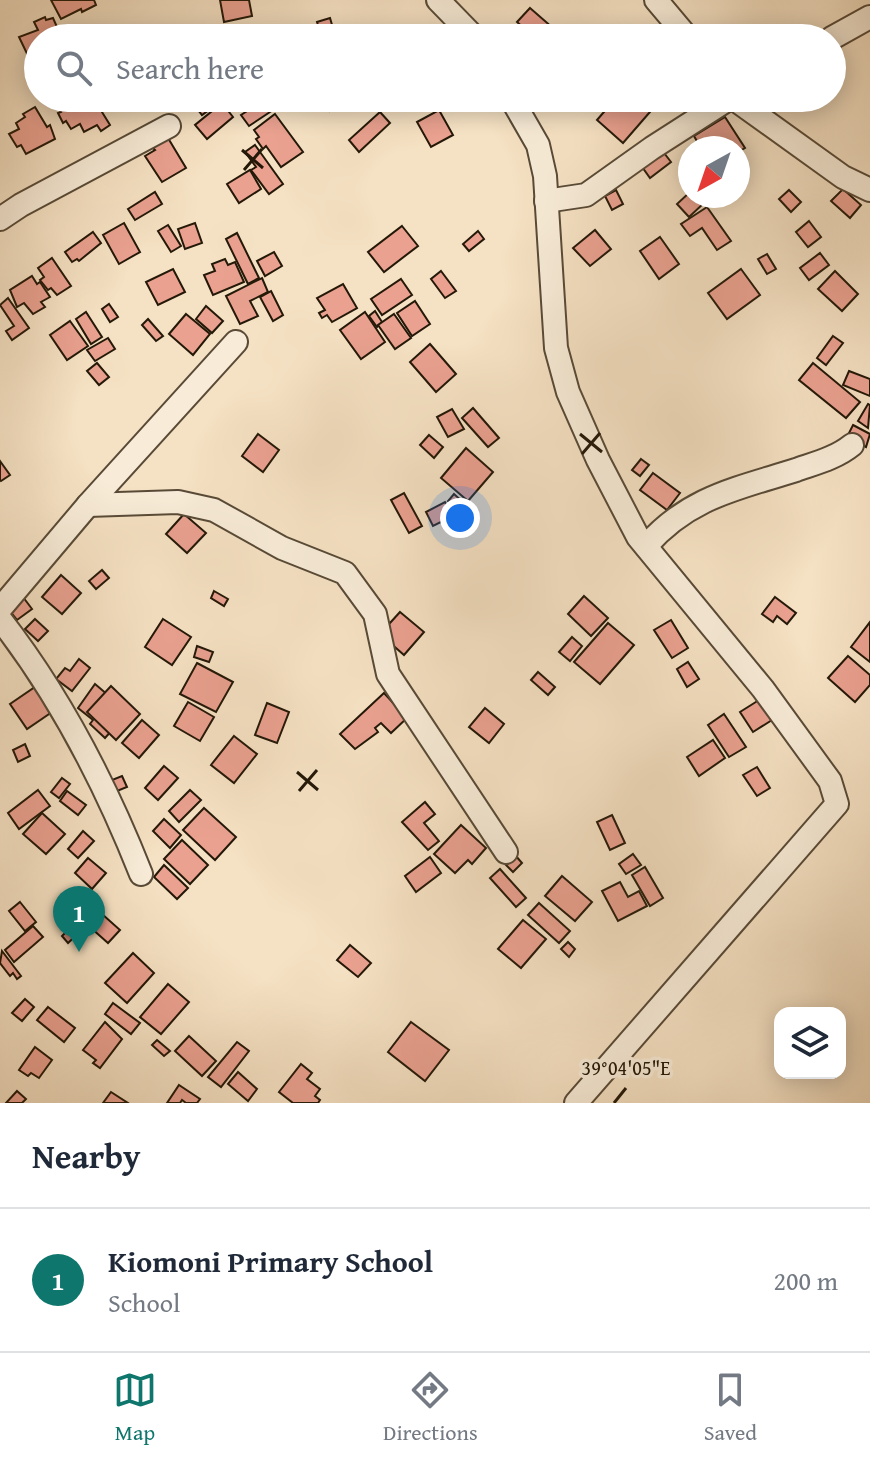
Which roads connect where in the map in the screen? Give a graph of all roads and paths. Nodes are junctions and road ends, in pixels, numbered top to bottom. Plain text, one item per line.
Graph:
1 (438, 0) edge
2 (656, 0) edge
3 (870, 17) edge
4 (461, 24) edge
5 (676, 24) edge
6 (846, 30) edge
7 (519, 112) edge
8 (710, 112) edge
9 (752, 112) edge
10 (169, 126) dead end
11 (870, 190) edge
12 (546, 201) junction
13 (0, 219) edge
14 (236, 342) dead end
15 (852, 445) dead end
16 (88, 505) junction
17 (646, 546) junction
18 (0, 609) edge
19 (0, 619) edge
20 (506, 852) dead end
21 (141, 874) dead end
22 (576, 1103) edge

1 - 4 street
2 - 5 street
3 - 6 street
7 - 12 street
8 - 12 street
9 - 11 street
10 - 13 street
12 - 17 street
14 - 16 street
15 - 17 street
16 - 18 street
16 - 20 street
17 - 22 street
19 - 21 street

